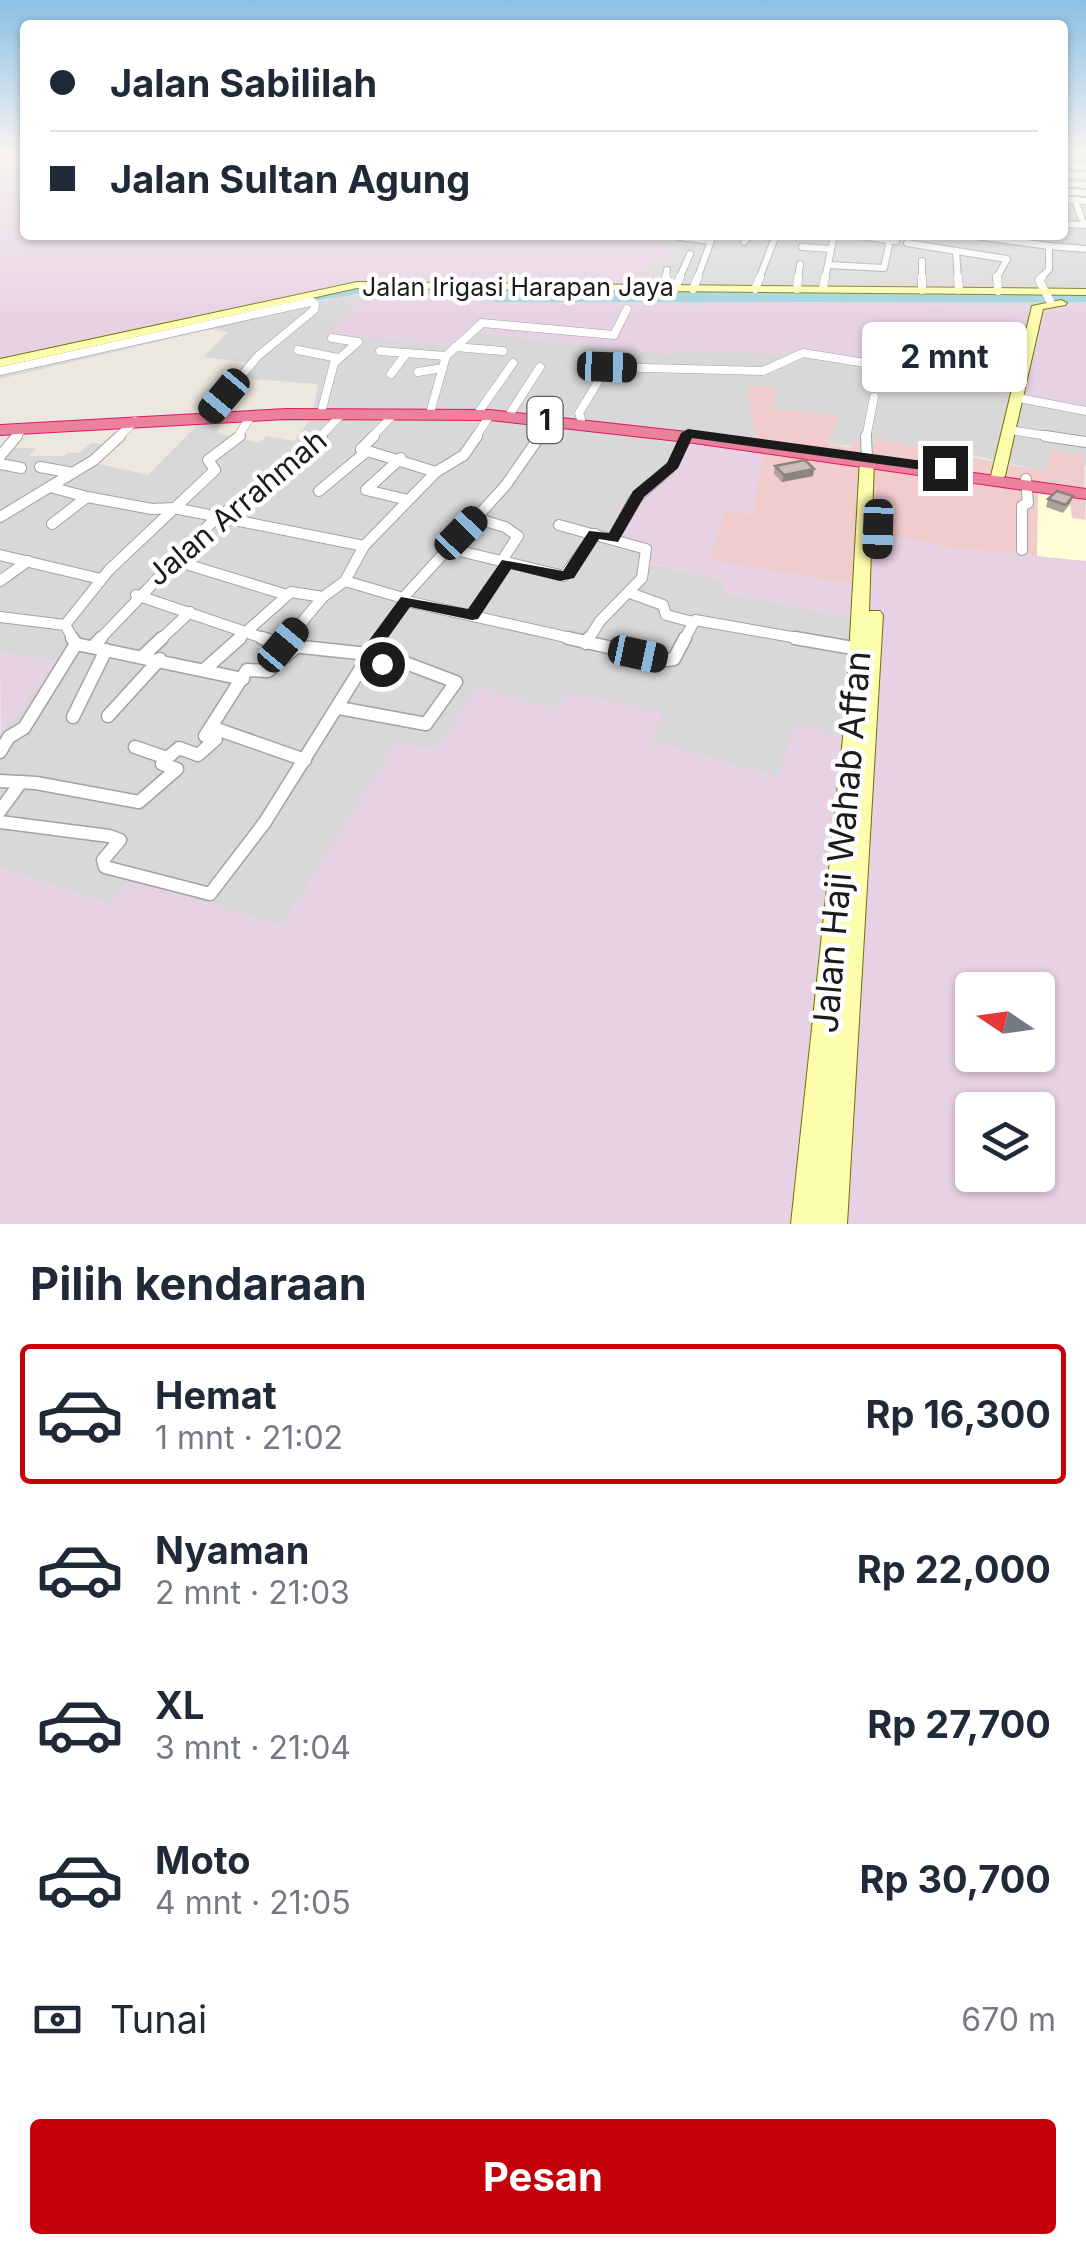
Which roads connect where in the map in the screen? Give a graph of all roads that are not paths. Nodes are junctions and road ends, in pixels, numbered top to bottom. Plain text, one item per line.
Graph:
1 (710, 240) edge
2 (774, 240) edge
3 (805, 240) edge
4 (833, 240) edge
5 (859, 240) edge
6 (890, 240) edge
7 (912, 240) edge
8 (1011, 240) edge
9 (709, 246) junction
10 (1049, 246) junction
11 (831, 249) junction
12 (1086, 249) edge
13 (956, 251) junction
14 (690, 254) junction
15 (705, 255) junction
16 (922, 261) dead end
17 (800, 264) dead end
18 (828, 265) junction
19 (856, 267) junction
20 (667, 270) dead end
21 (669, 288) junction
22 (823, 288) junction
23 (693, 289) junction
24 (755, 289) junction
25 (797, 289) junction
26 (922, 290) junction
27 (959, 290) junction
28 (998, 291) junction
29 (1086, 292) edge
30 (1047, 297) junction
31 (307, 299) junction
32 (1086, 302) edge
33 (628, 309) dead end
34 (332, 338) dead end
35 (455, 347) junction
36 (298, 350) dead end
37 (380, 351) dead end
38 (503, 351) dead end
39 (406, 354) junction
40 (446, 356) junction
41 (338, 358) junction
42 (513, 363) dead end
43 (2, 367) edge
44 (540, 367) dead end
45 (443, 368) junction
46 (418, 372) dead end
47 (391, 374) dead end
48 (1020, 393) junction
49 (874, 397) dead end
50 (322, 409) junction
51 (431, 411) junction
52 (1086, 411) edge
53 (485, 412) junction
54 (511, 412) junction
55 (209, 414) junction
56 (341, 414) junction
57 (394, 414) junction
58 (251, 416) junction
59 (582, 419) junction
60 (551, 420) junction
61 (135, 422) junction
62 (0, 428) edge
63 (23, 428) junction
64 (1010, 430) junction
65 (688, 435) junction
66 (1086, 442) edge
67 (367, 450) junction
68 (0, 456) edge
69 (401, 458) junction
70 (873, 461) junction
71 (0, 464) edge
72 (21, 468) dead end
73 (40, 468) dead end
74 (436, 472) junction
75 (73, 473) junction
76 (1007, 477) junction
77 (50, 487) junction
78 (319, 491) dead end
79 (1086, 491) edge
80 (87, 497) junction
81 (408, 500) junction
82 (0, 505) edge
83 (173, 508) junction
84 (13, 510) junction
85 (0, 518) edge
86 (475, 518) junction
87 (219, 519) junction
88 (52, 524) dead end
89 (560, 524) dead end
90 (595, 534) junction
91 (613, 538) junction
92 (364, 546) junction
93 (447, 548) junction
94 (1022, 550) dead end
95 (0, 556) edge
96 (28, 561) junction
97 (504, 563) junction
98 (189, 564) dead end
99 (101, 579) junction
100 (345, 581) junction
101 (0, 582) edge
102 (630, 593) junction
103 (136, 595) junction
104 (287, 595) junction
105 (323, 596) junction
106 (405, 600) junction
107 (190, 612) junction
108 (472, 615) junction
109 (0, 617) edge
110 (693, 622) junction
111 (65, 625) junction
112 (246, 632) junction
113 (586, 643) junction
114 (76, 644) junction
115 (289, 646) junction
116 (100, 648) junction
117 (867, 651) junction
118 (368, 654) junction
119 (144, 656) junction
120 (160, 660) junction
121 (205, 669) junction
122 (243, 679) junction
123 (339, 708) junction
124 (73, 716) dead end
125 (108, 716) dead end
126 (211, 728) junction
127 (136, 747) dead end
128 (0, 752) edge
129 (167, 758) junction
130 (305, 760) junction
131 (0, 782) edge
132 (21, 782) junction
133 (0, 811) edge
134 (0, 822) edge
135 (806, 1224) edge
136 (832, 1224) edge

1 - 9 street
2 - 24 street
3 - 11 street
4 - 11 street
5 - 19 street
6 - 19 street
7 - 13 street
8 - 10 street
9 - 14 street
9 - 15 street
10 - 12 street
10 - 30 street
11 - 18 street
13 - 27 street
13 - 28 street
14 - 15 street
14 - 21 street
15 - 23 street
16 - 26 street
17 - 25 street
18 - 19 street
18 - 22 street
20 - 21 street
21 - 23 street, Jalan Irigasi Harapan Jaya
21 - 31 street, Jalan Irigasi Harapan Jaya
22 - 25 street, Jalan Irigasi Harapan Jaya
22 - 26 street, Jalan Irigasi Harapan Jaya
23 - 24 street, Jalan Irigasi Harapan Jaya
24 - 25 street, Jalan Irigasi Harapan Jaya
26 - 27 street, Jalan Irigasi Harapan Jaya
27 - 28 street, Jalan Irigasi Harapan Jaya
28 - 30 street, Jalan Irigasi Harapan Jaya
29 - 30 street
30 - 32 street
30 - 48 street
31 - 43 street, Jalan Irigasi Harapan Jaya
31 - 55 street
33 - 35 street
34 - 41 street
35 - 38 street
35 - 40 street
36 - 41 street
37 - 39 street
39 - 40 street
39 - 47 street
40 - 45 street
41 - 50 street
42 - 53 street
44 - 54 street
45 - 46 street
45 - 51 street
48 - 52 street
48 - 59 street
48 - 64 street
49 - 70 street
50 - 51 highway, 1
50 - 55 highway, 1
51 - 53 highway, 1
51 - 57 highway, 1
53 - 54 highway, 1
53 - 60 highway, 1
53 - 74 street
54 - 59 highway, 1
55 - 62 highway, 1
56 - 57 highway, 1
56 - 58 highway, 1
56 - 87 street, Jalan Arrahmah
57 - 67 street
58 - 61 highway, 1
58 - 83 street
59 - 65 highway, 1
60 - 65 highway, 1
60 - 86 street
61 - 63 highway, 1
61 - 75 street
62 - 63 highway, 1
63 - 68 street
64 - 66 street
64 - 76 street
65 - 70 highway, 1
65 - 91 street
67 - 69 street
67 - 78 street
69 - 74 street
69 - 81 street
70 - 76 highway, 1
70 - 117 street, Jalan Haji Wahab Affan
71 - 72 street
73 - 75 street
74 - 81 street
75 - 77 street
76 - 79 highway, 1
76 - 94 street
77 - 80 street
77 - 84 street
80 - 83 street
80 - 88 street
81 - 92 street
82 - 84 street
83 - 87 street
83 - 99 street
84 - 85 street
86 - 93 street
86 - 97 street
87 - 92 street
87 - 103 street, Jalan Arrahmah
89 - 90 street
90 - 91 street
90 - 97 street
91 - 102 street
92 - 100 street
93 - 97 street
93 - 106 street
95 - 96 street
96 - 99 street
96 - 101 street
97 - 108 street
98 - 104 street
99 - 111 street
100 - 105 street
100 - 106 street
102 - 110 street
102 - 113 street
103 - 107 street
103 - 116 street, Jalan Arrahmah
104 - 105 street
104 - 112 street
105 - 115 street
106 - 108 street
106 - 118 street
107 - 112 street
107 - 119 street
108 - 113 street
109 - 111 street
110 - 113 street
110 - 117 street
111 - 114 street
112 - 115 street
112 - 121 street
114 - 116 street
114 - 128 street
115 - 118 street
115 - 122 street
116 - 119 street
116 - 124 street, Jalan Arrahmah
117 - 135 street, Jalan Haji Wahab Affan
117 - 136 street, Jalan Haji Wahab Affan
118 - 123 street
118 - 123 street
119 - 120 street
120 - 121 street
120 - 125 street
121 - 122 street
122 - 126 street
123 - 130 street
126 - 129 street
126 - 130 street
127 - 129 street
129 - 132 street
130 - 134 street
131 - 132 street
132 - 133 street

